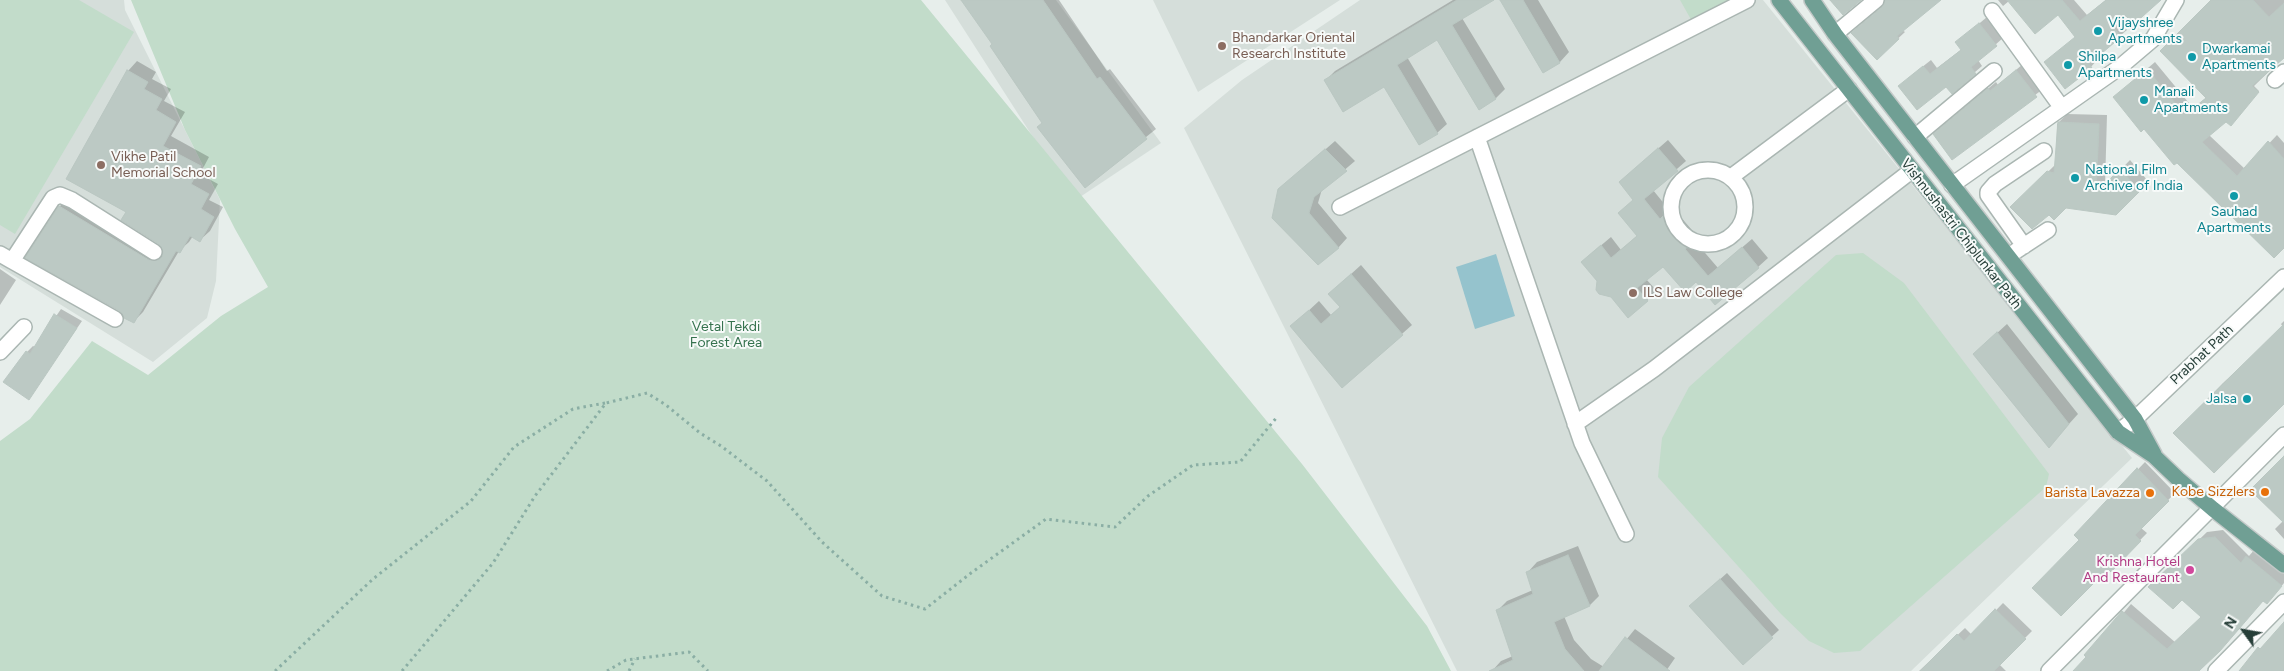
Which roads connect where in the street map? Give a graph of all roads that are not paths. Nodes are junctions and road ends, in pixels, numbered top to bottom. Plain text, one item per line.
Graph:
1 (1747, 0) edge
2 (1779, 0) edge
3 (1812, 0) edge
4 (1876, 0) edge
5 (2176, 0) edge
6 (1992, 11) dead end
7 (1835, 34) junction
8 (1994, 71) dead end
9 (1849, 90) junction
10 (2062, 108) junction
11 (1477, 137) junction
12 (1915, 137) junction
13 (2044, 150) dead end
14 (1911, 171) junction
15 (1731, 177) junction
16 (1952, 185) junction
17 (1340, 207) dead end
18 (2048, 230) dead end
19 (2024, 246) junction
20 (154, 252) dead end
21 (2008, 256) junction
22 (6, 258) edge
23 (2284, 277) edge
24 (115, 319) dead end
25 (24, 327) dead end
26 (0, 352) edge
27 (2135, 419) junction
28 (1575, 424) junction
29 (2118, 432) junction
30 (2284, 436) edge
31 (2154, 456) junction
32 (2213, 509) junction
33 (1626, 534) dead end
34 (2284, 564) edge
35 (2284, 602) edge
36 (2049, 671) edge
37 (2216, 671) edge

1 - 11 street
2 - 9 main road, Vishnushastri Chiplunkar Path
3 - 7 main road, Vishnushastri Chiplunkar Path
4 - 7 street
5 - 10 street
6 - 10 street
7 - 12 main road, Vishnushastri Chiplunkar Path
8 - 12 street
9 - 14 main road, Vishnushastri Chiplunkar Path
9 - 15 street
10 - 16 street
11 - 17 street
11 - 28 street
12 - 16 main road, Vishnushastri Chiplunkar Path
13 - 19 street
14 - 28 street
14 - 29 main road, Vishnushastri Chiplunkar Path
15 - 15 street
16 - 21 main road, Vishnushastri Chiplunkar Path
18 - 19 street
19 - 21 street
20 - 22 street
21 - 27 main road, Vishnushastri Chiplunkar Path
22 - 24 street
23 - 27 street, Prabhat Path
25 - 26 street
27 - 29 street, Prabhat Path
27 - 31 main road, Vishnushastri Chiplunkar Path
28 - 33 street
29 - 31 main road, Vishnushastri Chiplunkar Path
30 - 32 street
31 - 32 main road, Vishnushastri Chiplunkar Path
32 - 34 main road, Vishnushastri Chiplunkar Path
32 - 36 street
35 - 37 street

